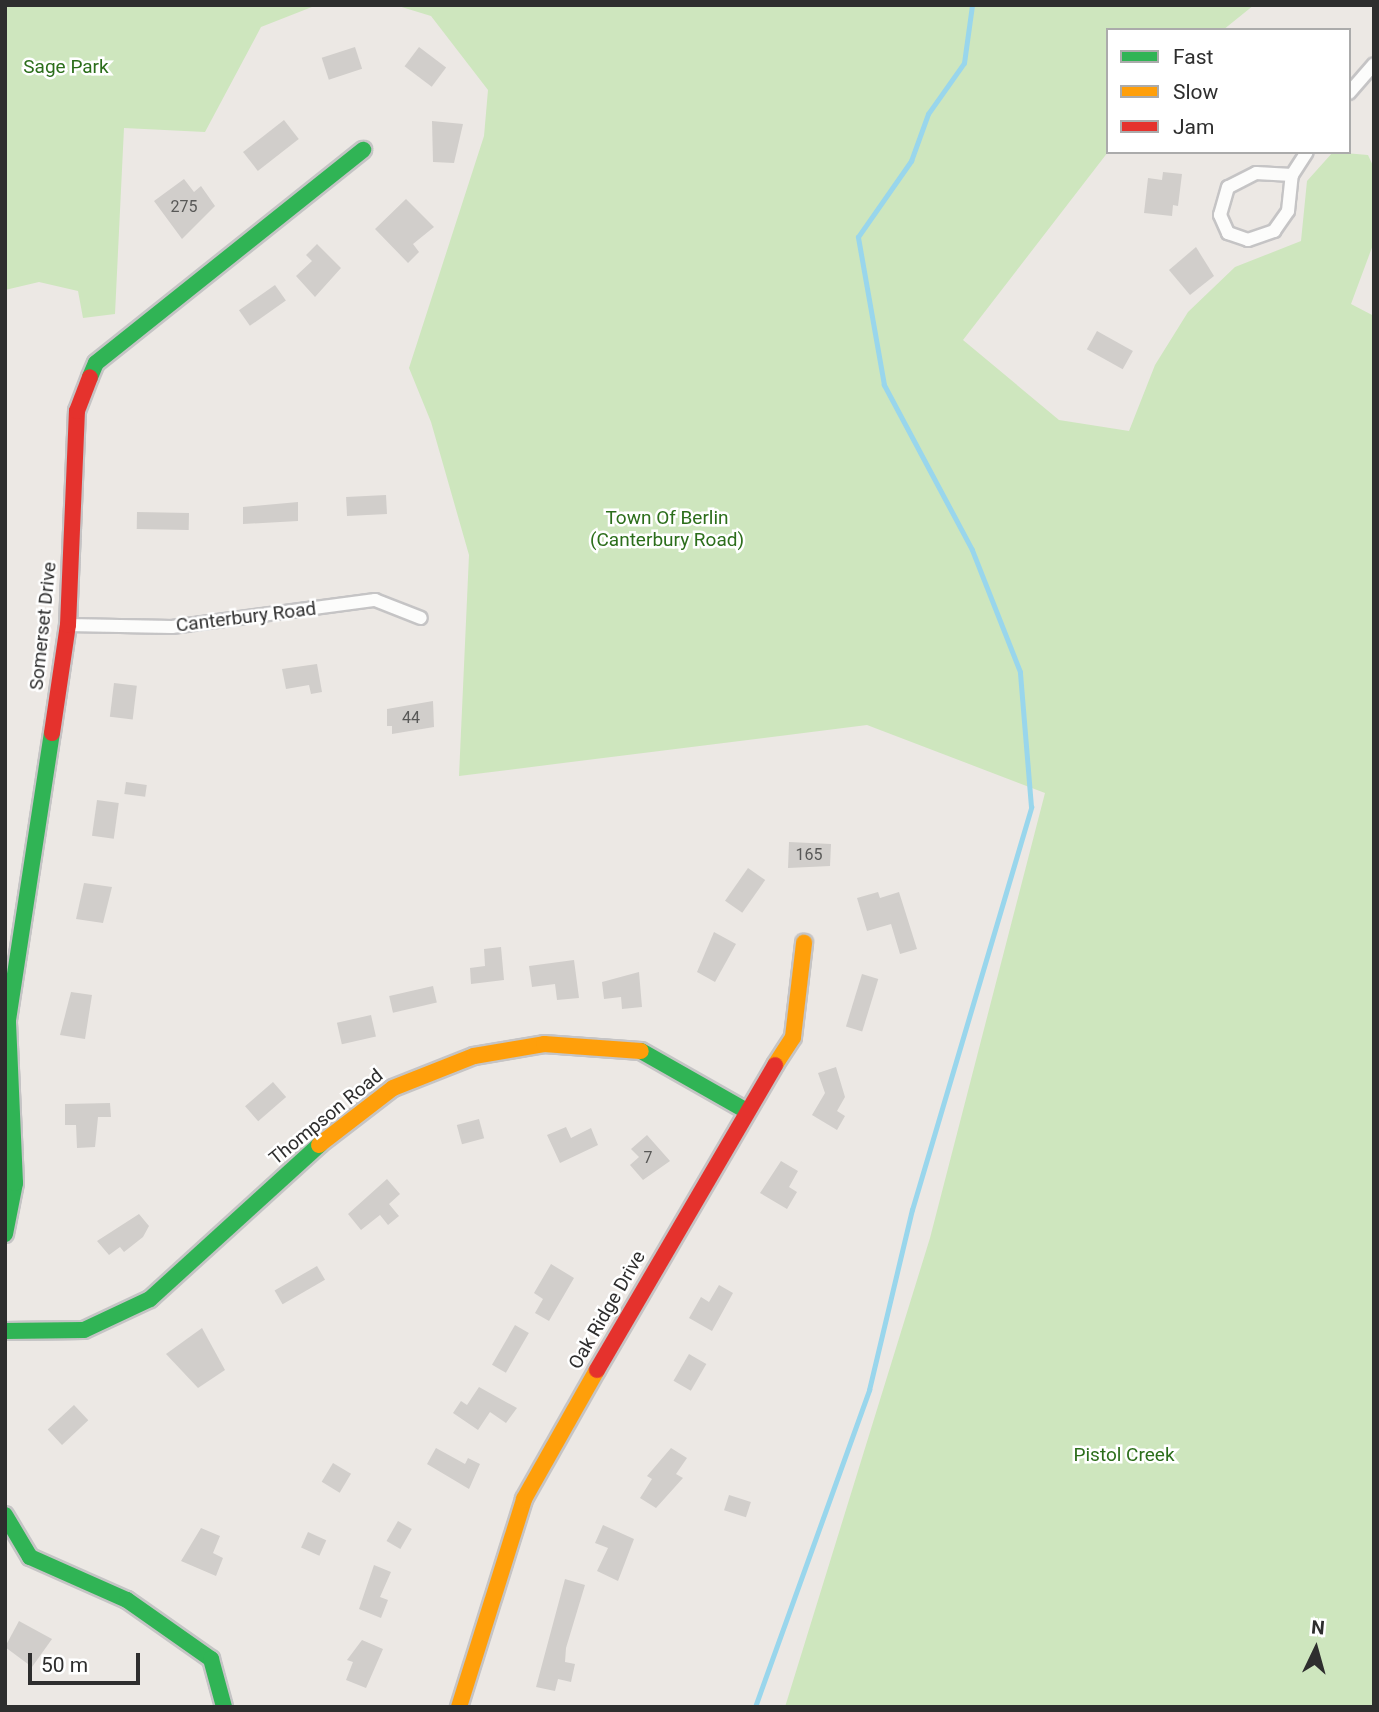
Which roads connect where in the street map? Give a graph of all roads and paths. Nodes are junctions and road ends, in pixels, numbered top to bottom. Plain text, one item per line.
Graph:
1 (1374, 64) edge
2 (1351, 91) edge
3 (363, 150) dead end
4 (1306, 154) edge
5 (1292, 175) junction
6 (421, 618) dead end
7 (68, 625) junction
8 (804, 943) dead end
9 (745, 1110) junction
10 (5, 1234) edge
11 (5, 1331) edge
12 (5, 1515) edge
13 (224, 1707) edge
14 (459, 1707) edge

1 - 2 street
3 - 7 street, Somerset Drive
4 - 5 street
5 - 5 street
6 - 7 street, Canterbury Road
7 - 10 street, Somerset Drive
8 - 9 street, Oak Ridge Drive
9 - 11 street, Thompson Road
9 - 14 street, Oak Ridge Drive
12 - 13 street

